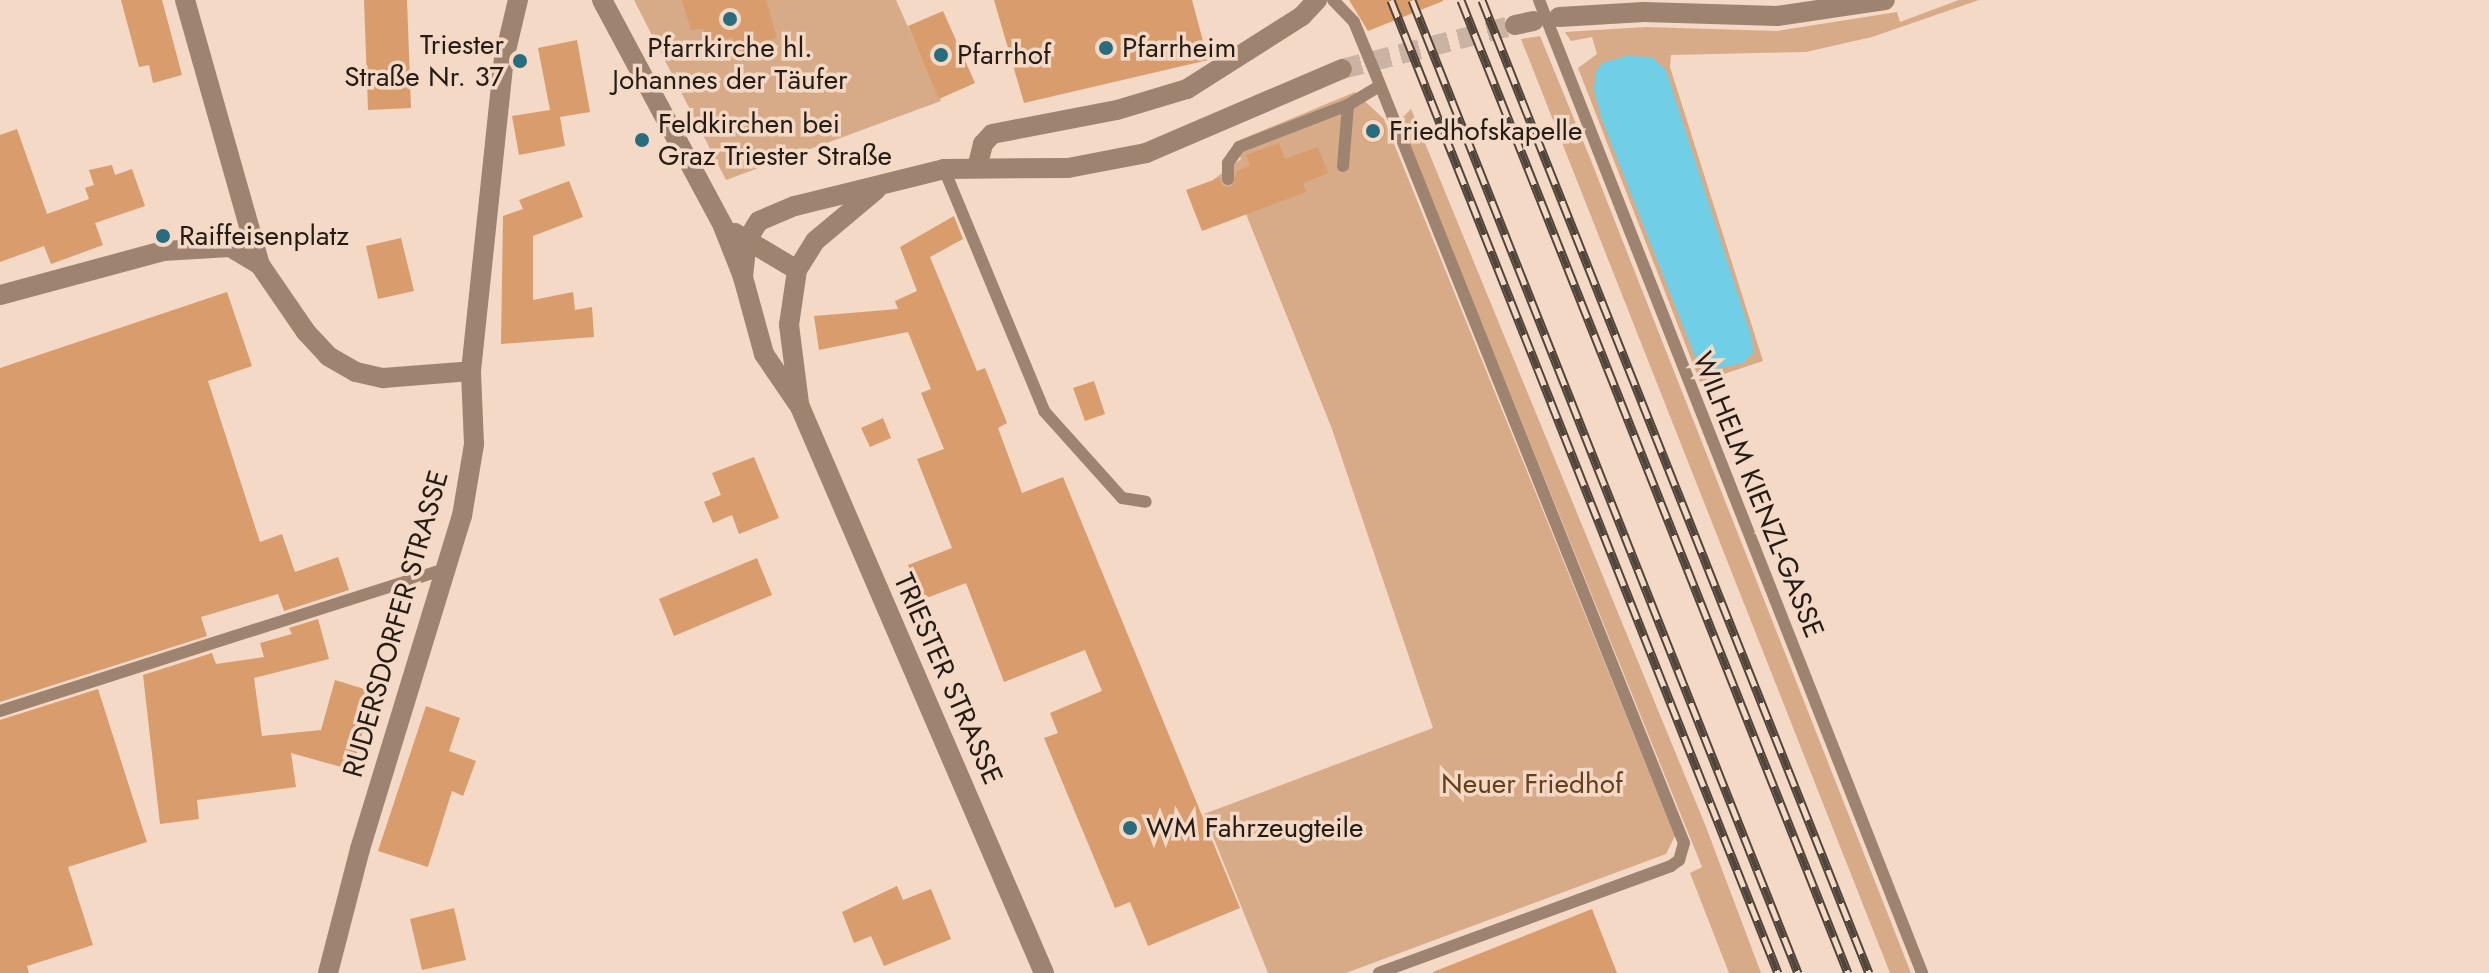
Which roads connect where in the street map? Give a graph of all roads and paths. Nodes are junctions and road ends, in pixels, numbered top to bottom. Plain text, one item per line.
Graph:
1 (185, 0) edge
2 (518, 0) edge
3 (602, 0) edge
4 (1317, 0) edge
5 (1333, 0) edge
6 (1539, 0) edge
7 (1885, 0) edge
8 (1556, 26) junction
9 (1342, 69) tunnel mouth
10 (1378, 81) junction
11 (1348, 105) junction
12 (1343, 166) dead end
13 (977, 168) junction
14 (944, 169) junction
15 (1228, 179) dead end
16 (878, 188) junction
17 (723, 226) junction
18 (747, 240) junction
19 (260, 265) junction
20 (797, 270) junction
21 (743, 277) junction
22 (0, 295) edge
23 (471, 371) junction
24 (800, 407) junction
25 (1146, 502) dead end
26 (446, 569) junction
27 (0, 711) edge
28 (328, 973) edge
29 (1044, 973) edge
30 (1379, 973) edge
31 (1922, 973) edge

1 - 19 street
2 - 23 street, RUDERSDORFER STRASSE
3 - 17 street
4 - 13 street
5 - 10 lane
6 - 8 lane, WILHELM KIENZL-GASSE
7 - 8 street
8 - 31 lane, WILHELM KIENZL-GASSE
9 - 13 street
10 - 11 lane
10 - 30 lane
11 - 12 lane
11 - 15 lane
13 - 14 street
14 - 16 street
14 - 25 lane
16 - 18 street
16 - 20 street
17 - 18 street
17 - 21 street
18 - 20 street
18 - 21 street
19 - 22 street
19 - 23 street
20 - 24 street
21 - 24 street
23 - 26 street, RUDERSDORFER STRASSE
24 - 29 street, TRIESTER STRASSE
26 - 27 lane
26 - 28 street, RUDERSDORFER STRASSE

